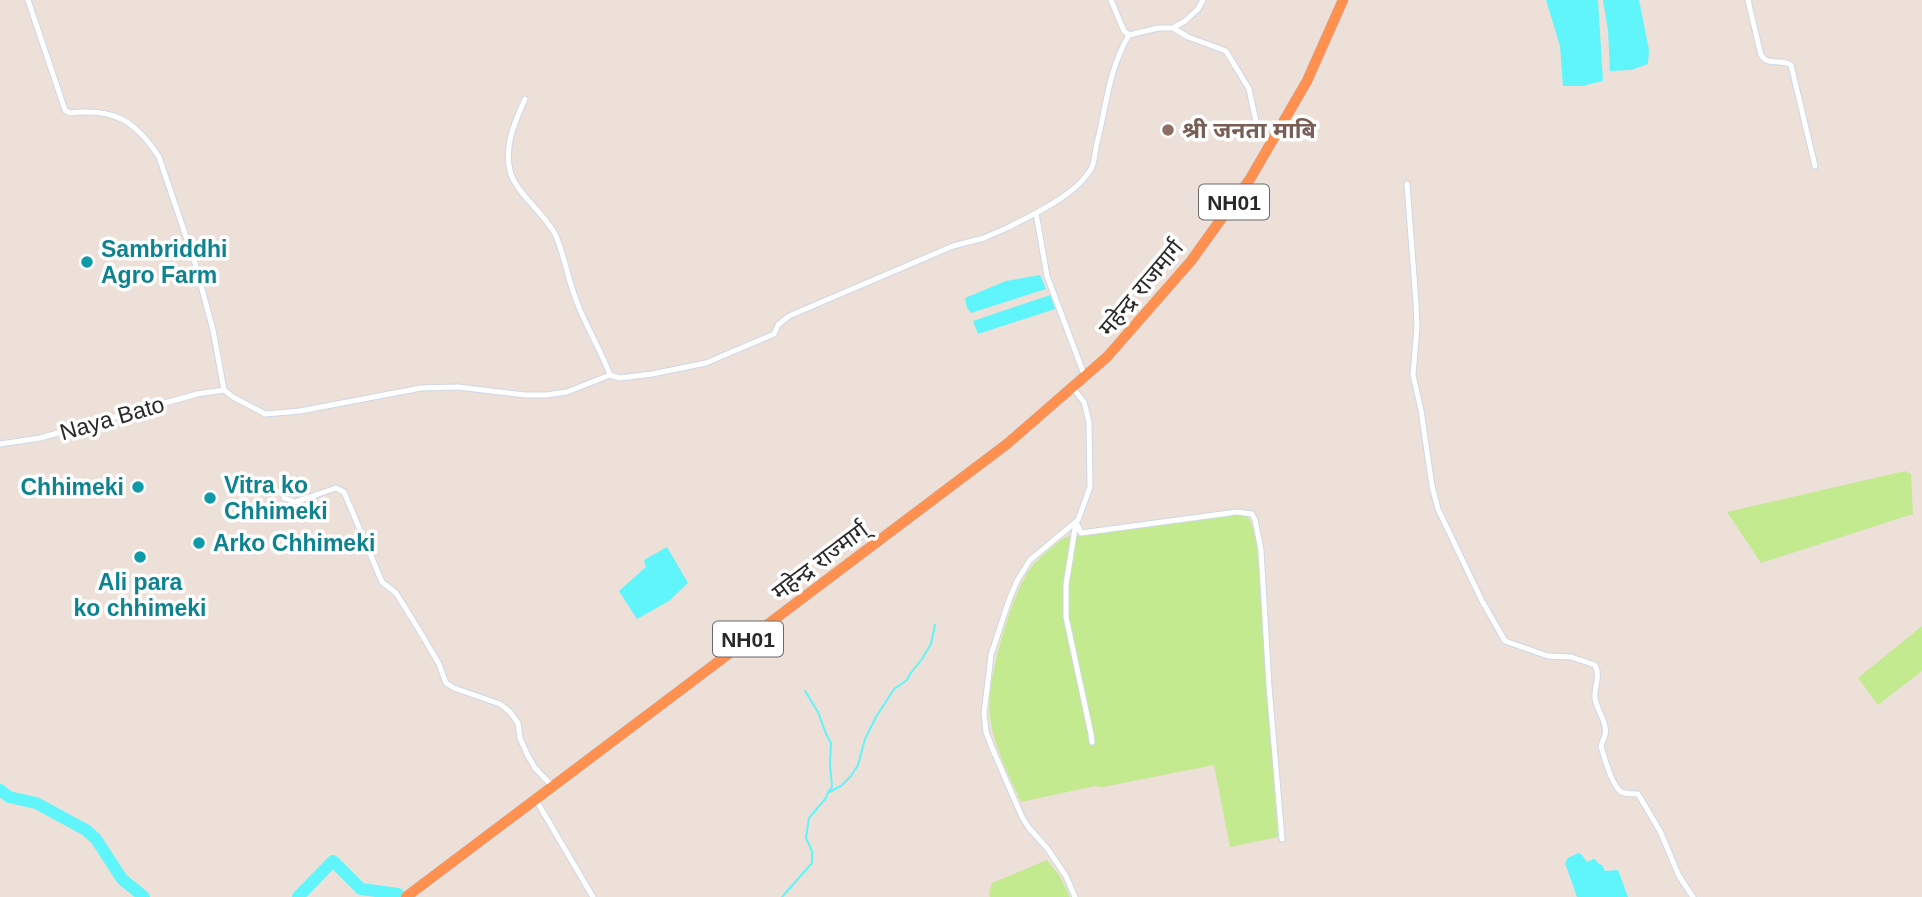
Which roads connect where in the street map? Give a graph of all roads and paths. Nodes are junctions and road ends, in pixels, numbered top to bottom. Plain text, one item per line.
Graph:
1 (27, 0) edge
2 (1111, 0) edge
3 (1203, 0) edge
4 (1343, 0) edge
5 (1748, 0) edge
6 (1173, 29) junction
7 (1129, 35) junction
8 (525, 99) dead end
9 (1272, 141) junction
10 (1815, 166) dead end
11 (1407, 184) dead end
12 (1036, 213) junction
13 (610, 375) junction
14 (1085, 377) junction
15 (1072, 387) junction
16 (224, 390) junction
17 (0, 444) edge
18 (284, 498) dead end
19 (1076, 522) junction
20 (1092, 742) dead end
21 (553, 786) junction
22 (535, 800) junction
23 (1282, 839) dead end
24 (406, 897) edge
25 (593, 897) edge
26 (1075, 897) edge
27 (1693, 897) edge

1 - 16 street
2 - 7 street
3 - 6 street
4 - 9 highway, महेन्द्र राजमार्ग / NH01
5 - 10 street
6 - 7 street
6 - 9 street
7 - 12 street
8 - 13 street
9 - 14 highway, महेन्द्र राजमार्ग / NH01
11 - 27 street
12 - 13 street
12 - 14 street
13 - 16 street
14 - 15 highway, महेन्द्र राज्मार्ग् / NH01
15 - 19 street
15 - 21 highway, महेन्द्र राज्मार्ग् / NH01
16 - 17 street, Naya Bato
18 - 21 street
19 - 20 street
19 - 23 street
19 - 26 street
21 - 22 highway, महेन्द्र राज्मार्ग् / NH01
22 - 24 highway, महेन्द्र राज्मार्ग् / NH01
22 - 25 street

